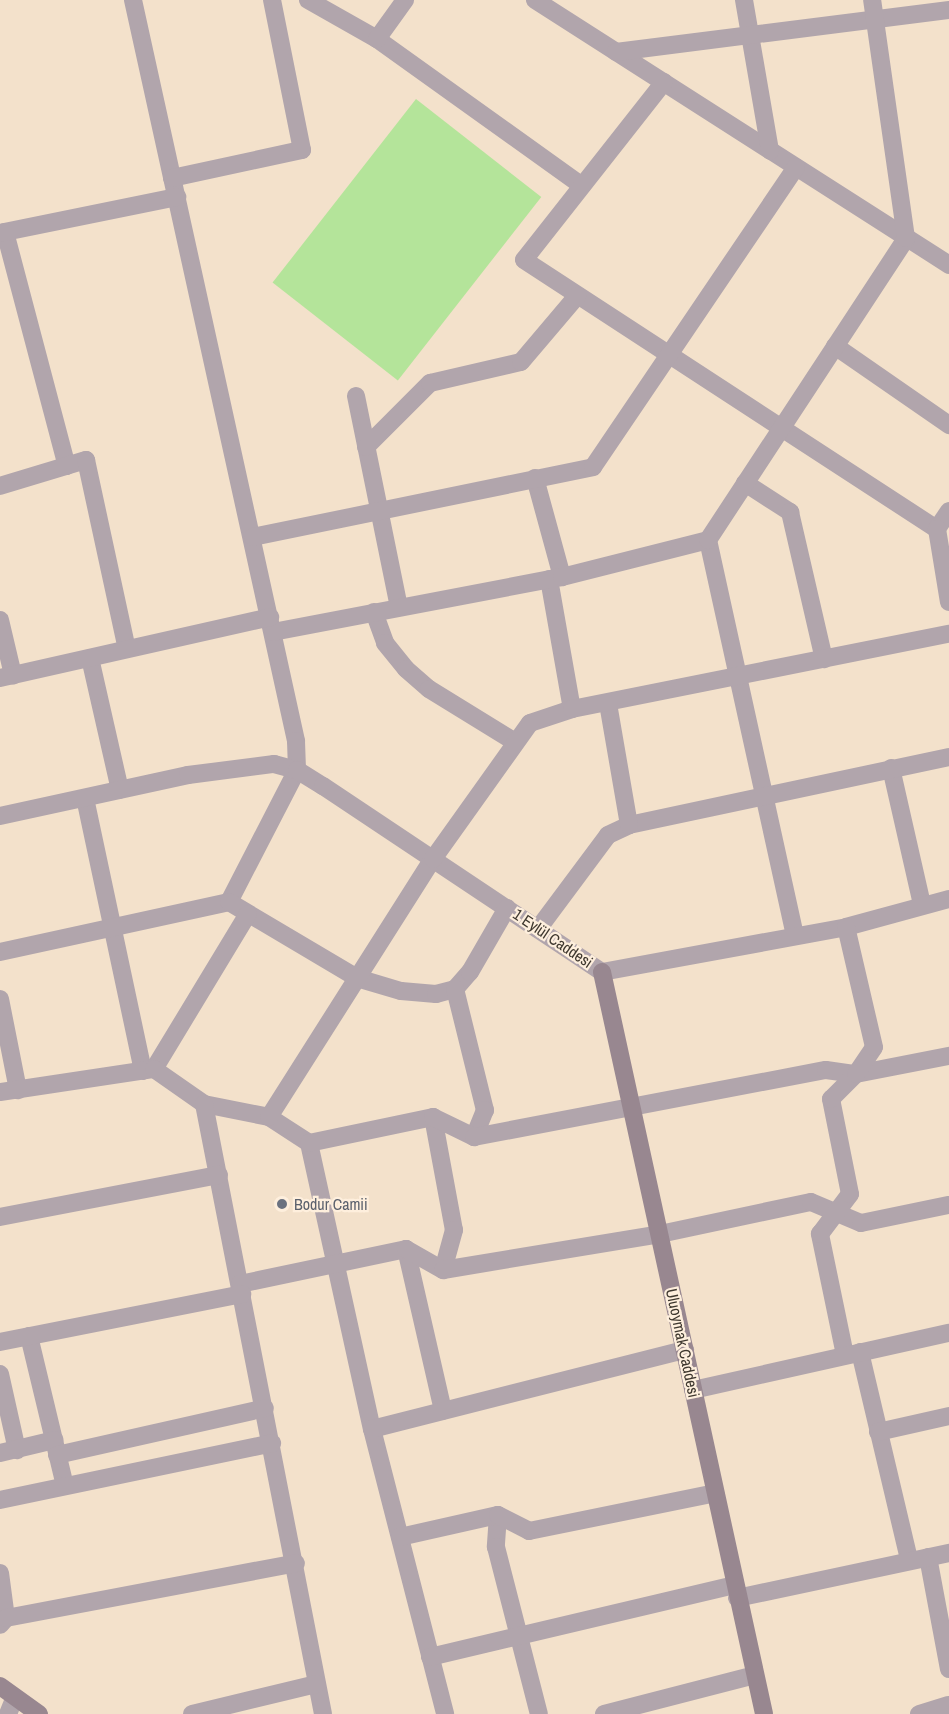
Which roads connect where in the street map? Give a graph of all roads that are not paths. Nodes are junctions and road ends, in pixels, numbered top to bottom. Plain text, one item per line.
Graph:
1 (134, 0) edge
2 (272, 0) edge
3 (308, 0) edge
4 (405, 0) edge
5 (536, 0) edge
6 (744, 0) edge
7 (874, 8) edge
8 (949, 10) edge
9 (749, 34) junction
10 (377, 39) junction
11 (616, 52) junction
12 (664, 82) junction
13 (770, 151) junction
14 (796, 167) junction
15 (172, 178) junction
16 (582, 186) junction
17 (177, 197) junction
18 (2, 233) edge
19 (906, 238) junction
20 (948, 262) edge
21 (577, 296) junction
22 (835, 345) junction
23 (668, 356) junction
24 (356, 396) dead end
25 (949, 425) edge
26 (780, 429) junction
27 (366, 447) junction
28 (67, 466) junction
29 (535, 478) junction
30 (745, 483) junction
31 (0, 486) edge
32 (378, 511) junction
33 (949, 511) edge
34 (937, 529) junction
35 (253, 537) junction
36 (708, 540) junction
37 (555, 578) junction
38 (949, 602) edge
39 (399, 607) junction
40 (374, 612) junction
41 (0, 620) edge
42 (272, 624) junction
43 (949, 634) edge
44 (128, 649) junction
45 (90, 658) junction
46 (824, 659) junction
47 (7, 676) edge
48 (738, 676) junction
49 (608, 704) junction
50 (572, 710) junction
51 (515, 742) junction
52 (949, 757) edge
53 (891, 768) junction
54 (297, 770) junction
55 (120, 790) junction
56 (764, 795) junction
57 (85, 798) junction
58 (0, 816) edge
59 (628, 825) junction
60 (434, 859) junction
61 (949, 899) edge
62 (229, 902) junction
63 (922, 905) junction
64 (507, 908) junction
65 (248, 914) junction
66 (846, 927) junction
67 (113, 929) junction
68 (538, 929) junction
69 (795, 936) junction
70 (0, 952) edge
71 (602, 972) junction
72 (357, 978) junction
73 (455, 989) junction
74 (0, 999) edge
75 (949, 1056) edge
76 (149, 1070) junction
77 (856, 1074) junction
78 (9, 1091) edge
79 (204, 1104) junction
80 (631, 1107) junction
81 (269, 1117) junction
82 (433, 1117) junction
83 (474, 1137) junction
84 (309, 1143) junction
85 (219, 1175) junction
86 (949, 1205) edge
87 (1, 1212) edge
88 (837, 1213) junction
89 (660, 1234) junction
90 (406, 1249) junction
91 (334, 1265) junction
92 (443, 1270) junction
93 (241, 1289) junction
94 (949, 1333) edge
95 (29, 1336) junction
96 (0, 1342) edge
97 (685, 1350) junction
98 (853, 1354) junction
99 (0, 1374) edge
100 (693, 1390) junction
101 (265, 1408) junction
102 (443, 1411) junction
103 (949, 1416) edge
104 (372, 1429) junction
105 (878, 1431) junction
106 (272, 1443) junction
107 (56, 1448) junction
108 (9, 1451) edge
109 (65, 1486) junction
110 (715, 1492) junction
111 (0, 1500) edge
112 (498, 1515) junction
113 (400, 1537) junction
114 (949, 1553) edge
115 (928, 1557) junction
116 (909, 1560) junction
117 (296, 1563) junction
118 (0, 1573) edge
119 (736, 1591) junction
120 (3, 1621) edge
121 (519, 1634) junction
122 (430, 1657) junction
123 (949, 1669) edge
124 (755, 1675) junction
125 (316, 1684) junction
126 (0, 1686) edge
127 (15, 1697) junction
128 (949, 1705) edge
129 (8, 1714) edge
130 (39, 1714) edge
131 (192, 1714) edge
132 (323, 1714) edge
133 (445, 1714) edge
134 (539, 1714) edge
135 (604, 1714) edge
136 (764, 1714) edge
137 (919, 1714) edge

1 - 15 street
2 - 15 street
3 - 10 street
4 - 10 street
5 - 11 street
6 - 9 street
7 - 8 street
7 - 9 street
7 - 19 street
9 - 11 street
9 - 13 street
10 - 16 street
11 - 12 street
12 - 13 street
12 - 16 street
13 - 14 street
14 - 19 street
14 - 23 street
15 - 17 street
16 - 21 street
17 - 18 street
17 - 35 street
18 - 28 street
19 - 20 street
19 - 22 street
21 - 23 street
21 - 27 street
22 - 25 street
22 - 26 street
23 - 26 street
23 - 29 street
24 - 27 street
26 - 30 street
26 - 34 street
27 - 32 street
28 - 31 street
28 - 44 street
29 - 32 street
29 - 37 street
30 - 36 street
30 - 46 street
32 - 35 street
32 - 39 street
33 - 34 street
34 - 38 street
35 - 42 street
36 - 37 street
36 - 48 street
37 - 39 street
37 - 50 street
39 - 40 street
40 - 42 street
40 - 51 street
41 - 47 street
42 - 44 street
42 - 54 street
43 - 46 street
44 - 45 street
45 - 47 street
45 - 55 street
46 - 48 street
48 - 49 street
48 - 56 street
49 - 50 street
49 - 59 street
50 - 51 street
51 - 60 street
52 - 53 street
53 - 56 street
53 - 63 street
54 - 55 street
54 - 60 street, 1 Eylül Caddesi
54 - 62 street
55 - 57 street
56 - 59 street
56 - 69 street
57 - 58 street
57 - 67 street
59 - 68 street
60 - 64 street, 1 Eylül Caddesi
60 - 72 street
61 - 63 street, 1 Eylül Caddesi
62 - 65 street
62 - 67 street
63 - 66 street, 1 Eylül Caddesi
64 - 68 street, 1 Eylül Caddesi
64 - 73 street
65 - 72 street
65 - 76 street
66 - 69 street, 1 Eylül Caddesi
66 - 77 street
67 - 70 street
67 - 76 street
68 - 71 street, 1 Eylül Caddesi
69 - 71 street, 1 Eylül Caddesi
71 - 80 street, Uluoymak Caddesi
72 - 73 street
72 - 81 street
73 - 83 street
74 - 78 street
75 - 77 street
76 - 78 street
76 - 79 street
77 - 80 street
77 - 88 street
79 - 81 street
79 - 85 street
80 - 83 street
80 - 89 street, Uluoymak Caddesi
81 - 84 street
82 - 83 street
82 - 84 street
82 - 92 street
84 - 91 street
85 - 87 street
85 - 93 street
86 - 88 street
88 - 89 street
88 - 98 street
89 - 92 street
89 - 97 street, Uluoymak Caddesi
90 - 91 street
90 - 92 street
90 - 102 street
91 - 93 street
91 - 104 street
93 - 95 street
93 - 101 street
94 - 98 street
95 - 96 street
95 - 107 street
97 - 100 street, Uluoymak Caddesi
97 - 102 street
98 - 100 street
98 - 105 street
99 - 108 street
100 - 110 street, Uluoymak Caddesi
101 - 106 street
101 - 107 street
102 - 104 street
103 - 105 street
104 - 113 street
105 - 116 street
106 - 109 street
106 - 117 street
107 - 108 street
107 - 109 street
109 - 111 street
110 - 112 street
110 - 119 street, Uluoymak Caddesi
112 - 113 street
112 - 121 street
113 - 122 street
114 - 115 street
115 - 116 street
115 - 123 street
116 - 119 street
117 - 120 street
117 - 125 street
118 - 120 street
119 - 121 street
119 - 124 street, Uluoymak Caddesi
121 - 122 street
121 - 134 street
122 - 133 street
124 - 135 street
124 - 136 street, Uluoymak Caddesi
125 - 131 street
125 - 132 street
126 - 127 street
127 - 129 street
127 - 130 street
128 - 137 street

